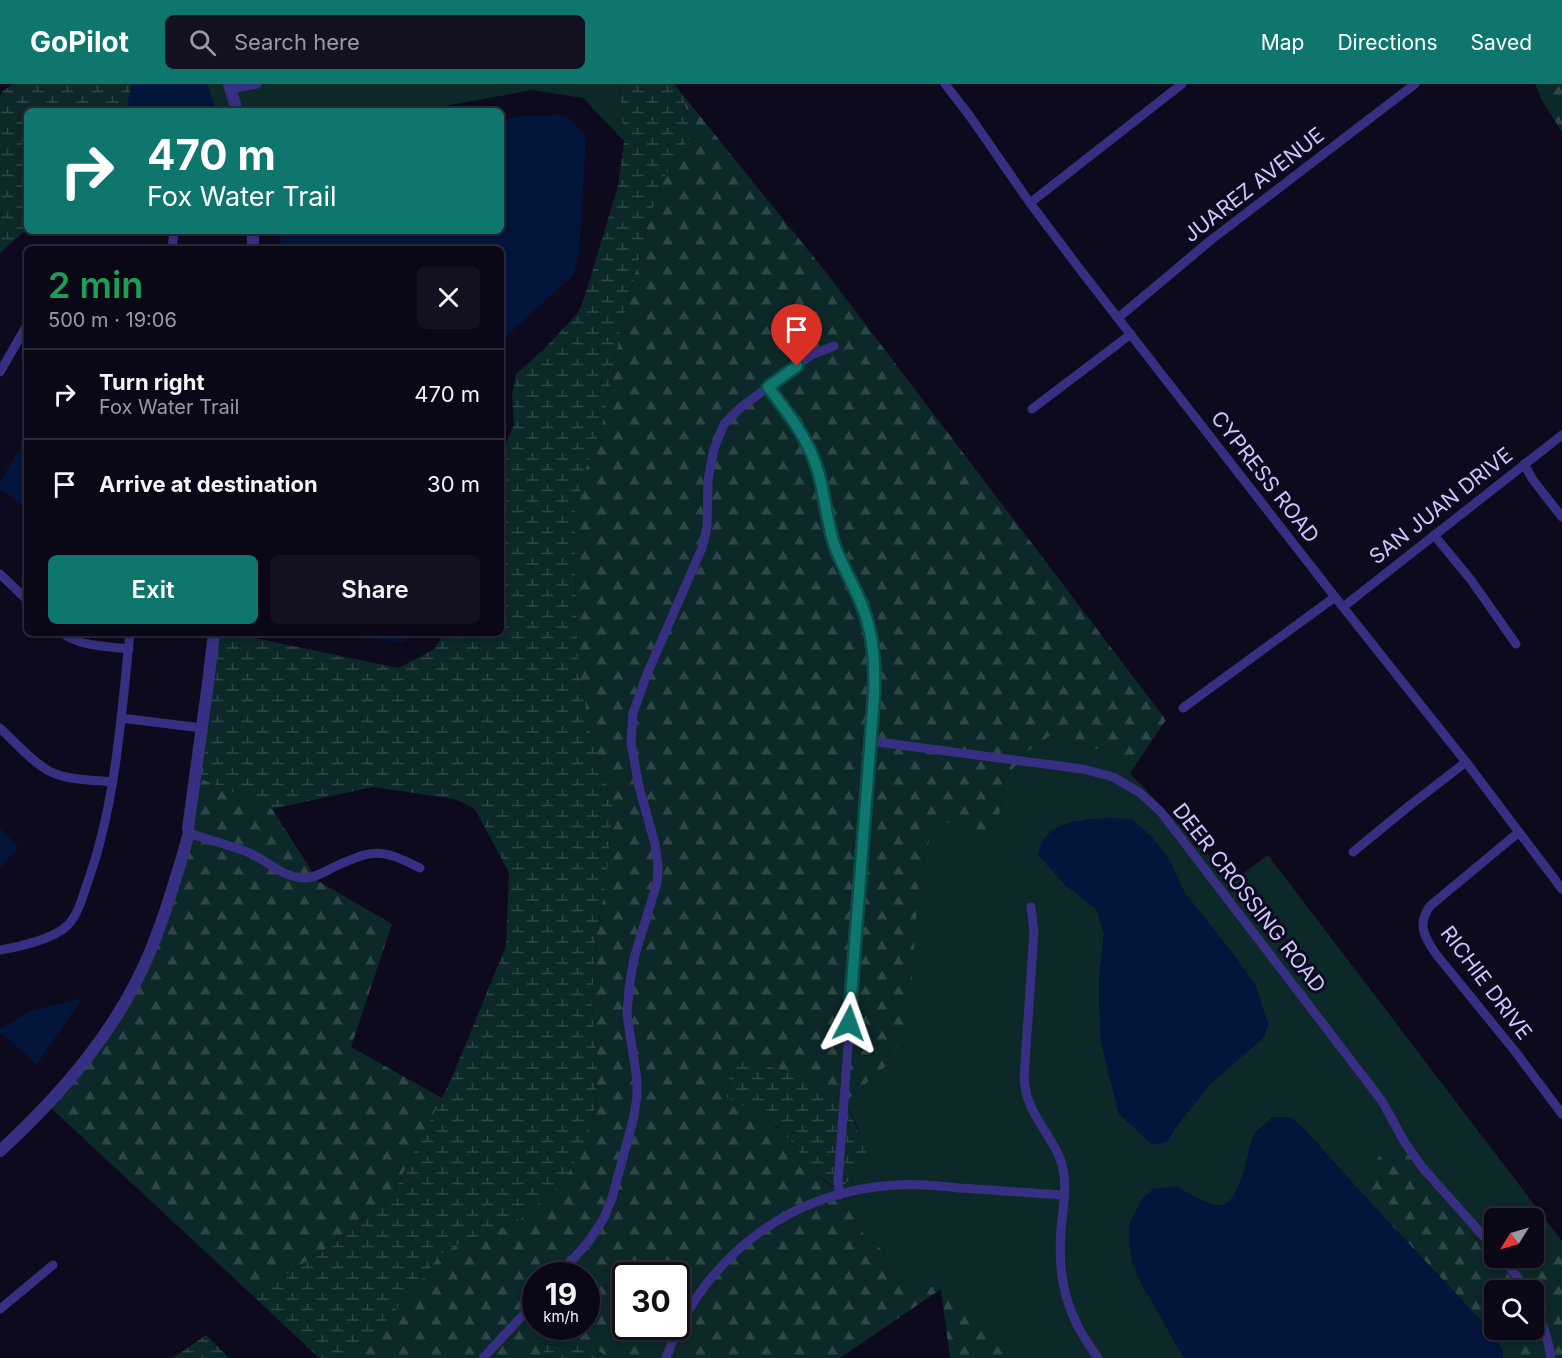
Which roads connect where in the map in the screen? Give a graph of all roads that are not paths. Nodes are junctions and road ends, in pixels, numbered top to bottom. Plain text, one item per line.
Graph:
1 (257, 84) edge
2 (1182, 84) edge
3 (1415, 84) edge
4 (949, 85) edge
5 (230, 87) edge
6 (236, 108) edge
7 (1030, 203) junction
8 (1118, 318) junction
9 (24, 330) edge
10 (1131, 334) junction
11 (834, 346) dead end
12 (0, 372) edge
13 (768, 387) junction
14 (1032, 409) dead end
15 (1562, 435) edge
16 (1524, 464) junction
17 (1562, 517) edge
18 (1434, 535) junction
19 (0, 574) edge
20 (24, 597) edge
21 (1335, 597) junction
22 (1343, 607) junction
23 (67, 636) edge
24 (130, 636) edge
25 (214, 636) edge
26 (1516, 644) dead end
27 (129, 649) junction
28 (1183, 708) dead end
29 (121, 718) junction
30 (0, 728) edge
31 (202, 728) junction
32 (870, 741) junction
33 (1466, 762) junction
34 (112, 782) junction
35 (1520, 831) junction
36 (189, 833) junction
37 (1353, 852) dead end
38 (420, 868) dead end
39 (1562, 889) edge
40 (1031, 907) dead end
41 (0, 951) edge
42 (1562, 1114) edge
43 (0, 1150) edge
44 (840, 1195) junction
45 (1064, 1196) junction
46 (1484, 1237) edge
47 (570, 1262) edge
48 (53, 1265) dead end
49 (1510, 1268) edge
50 (1519, 1280) edge
51 (0, 1309) edge
52 (522, 1316) edge
53 (1544, 1328) edge
54 (483, 1358) edge
55 (666, 1358) edge
56 (1098, 1358) edge
57 (1551, 1358) edge

1 - 5 street
2 - 7 street
3 - 8 street, JUAREZ AVENUE
4 - 7 street, CYPRESS ROAD
5 - 6 street
7 - 8 street, CYPRESS ROAD
8 - 10 street, CYPRESS ROAD
9 - 12 street
10 - 14 street
10 - 21 street, CYPRESS ROAD
11 - 13 street
13 - 32 street
13 - 47 street
15 - 16 street, SAN JUAN DRIVE
16 - 17 street
16 - 18 street, SAN JUAN DRIVE
18 - 22 street, SAN JUAN DRIVE
18 - 26 street
19 - 20 street
21 - 22 street, CYPRESS ROAD
21 - 28 street
22 - 33 street, CYPRESS ROAD
23 - 27 street
24 - 27 street
25 - 31 street
27 - 29 street
29 - 31 street
29 - 34 street
30 - 34 street
31 - 36 street
32 - 44 street
32 - 46 street, DEER CROSSING ROAD
33 - 35 street, CYPRESS ROAD
33 - 37 street
34 - 41 street
35 - 39 street, CYPRESS ROAD
35 - 42 street, RICHIE DRIVE
36 - 38 street
36 - 43 street
40 - 45 street
44 - 45 street
44 - 55 street
45 - 56 street
48 - 51 street
49 - 50 street
52 - 54 street
53 - 57 street

